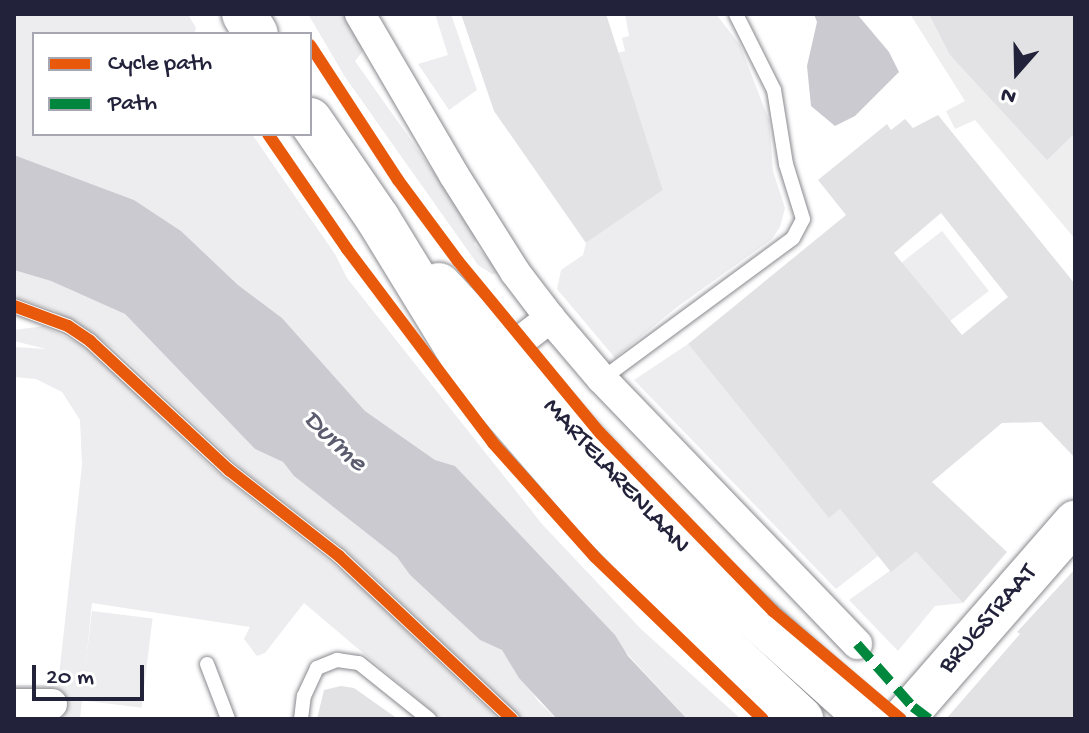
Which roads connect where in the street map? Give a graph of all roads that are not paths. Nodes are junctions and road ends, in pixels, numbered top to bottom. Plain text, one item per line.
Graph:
1 (244, 14) edge
2 (360, 14) edge
3 (736, 14) edge
4 (255, 32) edge
5 (312, 123) edge
6 (378, 219) junction
7 (14, 306) edge
8 (550, 318) junction
9 (502, 355) junction
10 (602, 379) junction
11 (1075, 522) edge
12 (857, 644) dead end
13 (207, 664) dead end
14 (14, 704) edge
15 (52, 704) dead end
16 (228, 719) edge
17 (301, 719) edge
18 (429, 719) edge
19 (512, 719) edge
20 (801, 719) edge
21 (869, 719) edge
22 (903, 719) edge

1 - 4 main road
2 - 8 street
3 - 10 lane
5 - 6 main road, MARTELARENLAAN
6 - 9 main road, MARTELARENLAAN
6 - 20 main road, MARTELARENLAAN
7 - 19 lane
8 - 9 street
8 - 10 street
9 - 21 main road, MARTELARENLAAN
10 - 12 street
11 - 22 street, BRUGSTRAAT
13 - 16 lane
14 - 15 street
17 - 18 lane

